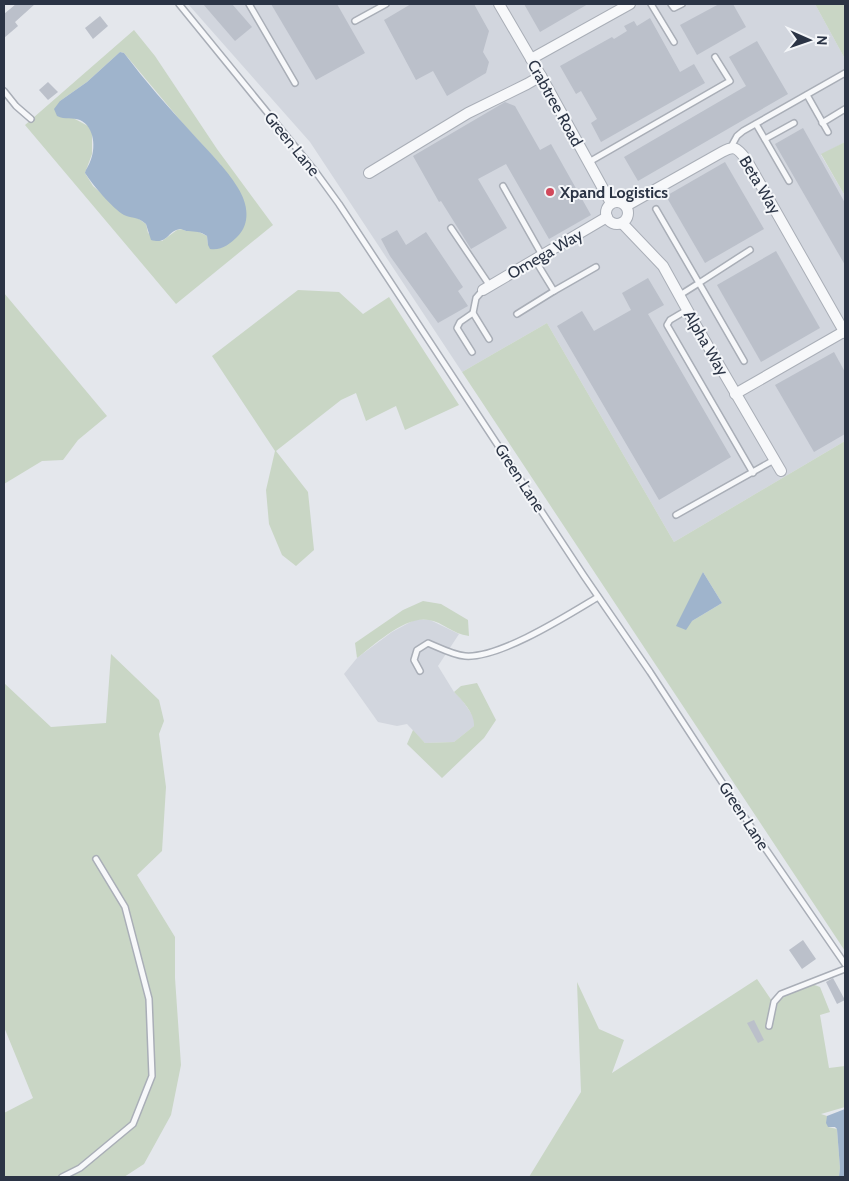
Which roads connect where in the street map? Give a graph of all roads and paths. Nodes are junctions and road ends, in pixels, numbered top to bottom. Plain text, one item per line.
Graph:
1 (179, 4) edge
2 (249, 4) edge
3 (386, 4) edge
4 (498, 4) edge
5 (630, 4) edge
6 (651, 4) edge
7 (672, 4) edge
8 (682, 4) edge
9 (355, 20) dead end
10 (674, 42) dead end
11 (715, 57) dead end
12 (531, 59) junction
13 (845, 73) edge
14 (541, 76) junction
15 (295, 83) dead end
16 (4, 92) edge
17 (807, 95) junction
18 (845, 109) edge
19 (32, 119) dead end
20 (794, 123) dead end
21 (822, 123) junction
22 (756, 124) junction
23 (828, 132) dead end
24 (765, 139) junction
25 (731, 147) junction
26 (588, 162) junction
27 (369, 173) dead end
28 (788, 181) dead end
29 (503, 186) dead end
30 (611, 203) junction
31 (626, 206) junction
32 (656, 209) dead end
33 (606, 217) junction
34 (622, 223) junction
35 (450, 228) dead end
36 (750, 250) dead end
37 (538, 257) junction
38 (596, 267) dead end
39 (699, 282) junction
40 (487, 288) junction
41 (554, 291) junction
42 (679, 296) junction
43 (687, 310) junction
44 (473, 313) junction
45 (517, 314) dead end
46 (845, 332) edge
47 (488, 339) dead end
48 (472, 352) dead end
49 (744, 361) dead end
50 (735, 394) junction
51 (774, 460) junction
52 (781, 471) dead end
53 (753, 473) junction
54 (676, 515) dead end
55 (598, 597) junction
56 (420, 671) dead end
57 (96, 859) dead end
58 (845, 964) edge
59 (845, 969) edge
60 (769, 1026) dead end
61 (62, 1177) edge

1 - 55 lane, Green Lane
2 - 15 lane
3 - 9 lane
4 - 12 street, Crabtree Road
5 - 12 street
6 - 10 lane
7 - 8 lane
11 - 26 lane
12 - 14 street, Crabtree Road
13 - 17 lane
14 - 26 street, Crabtree Road
14 - 27 street
16 - 19 lane
17 - 21 lane
17 - 22 lane
18 - 21 lane
20 - 24 lane
21 - 23 lane
22 - 24 lane
22 - 25 lane
24 - 28 lane
25 - 31 street, Beta Way
25 - 46 street, Beta Way
26 - 30 street, Crabtree Road
29 - 37 lane
30 - 31 street
30 - 33 street
31 - 34 street
32 - 39 lane
33 - 34 street
33 - 37 street, Omega Way
34 - 42 street, Alpha Way
35 - 40 lane
36 - 39 lane
37 - 40 street, Omega Way
37 - 41 lane
38 - 41 lane
39 - 42 lane
39 - 49 lane
40 - 44 lane
41 - 45 lane
42 - 43 street, Alpha Way
43 - 50 street, Alpha Way
43 - 53 lane
44 - 47 lane
44 - 48 lane
46 - 50 street, Beta Way
50 - 51 street, Alpha Way
51 - 52 street, Alpha Way
51 - 53 lane
53 - 54 lane
55 - 56 lane
55 - 58 lane, Green Lane
57 - 61 lane
59 - 60 lane

